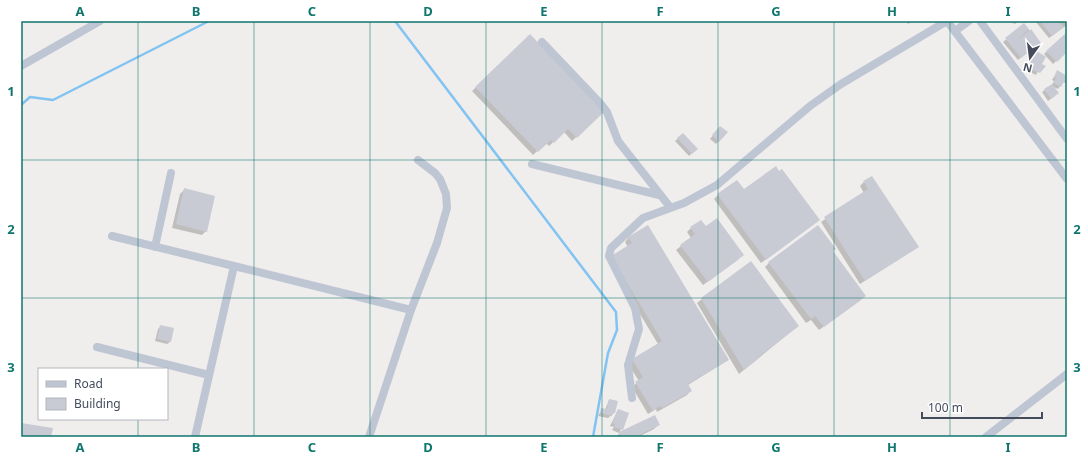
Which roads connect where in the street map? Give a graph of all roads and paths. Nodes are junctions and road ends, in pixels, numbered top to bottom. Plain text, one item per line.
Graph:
1 (100, 21) edge
2 (947, 21) edge
3 (969, 21) edge
4 (980, 21) edge
5 (89, 24) edge
6 (955, 31) junction
7 (542, 42) dead end
8 (21, 66) edge
9 (1067, 139) edge
10 (418, 160) dead end
11 (532, 164) dead end
12 (171, 173) dead end
13 (1067, 179) edge
14 (659, 195) junction
15 (670, 207) junction
16 (112, 236) dead end
17 (155, 247) junction
18 (234, 266) junction
19 (411, 310) junction
20 (97, 348) dead end
21 (1067, 374) edge
22 (209, 376) junction
23 (632, 398) dead end
24 (195, 437) edge
25 (369, 437) edge
26 (986, 437) edge

1 - 5 street
2 - 6 street
2 - 15 street
3 - 6 street
4 - 9 street
5 - 8 street
6 - 13 street
7 - 14 street
10 - 19 street
11 - 14 street
12 - 17 street
14 - 15 street
15 - 23 street
16 - 17 street
17 - 18 street
18 - 19 street
18 - 22 street
19 - 25 street
20 - 22 street
21 - 26 street
22 - 24 street

